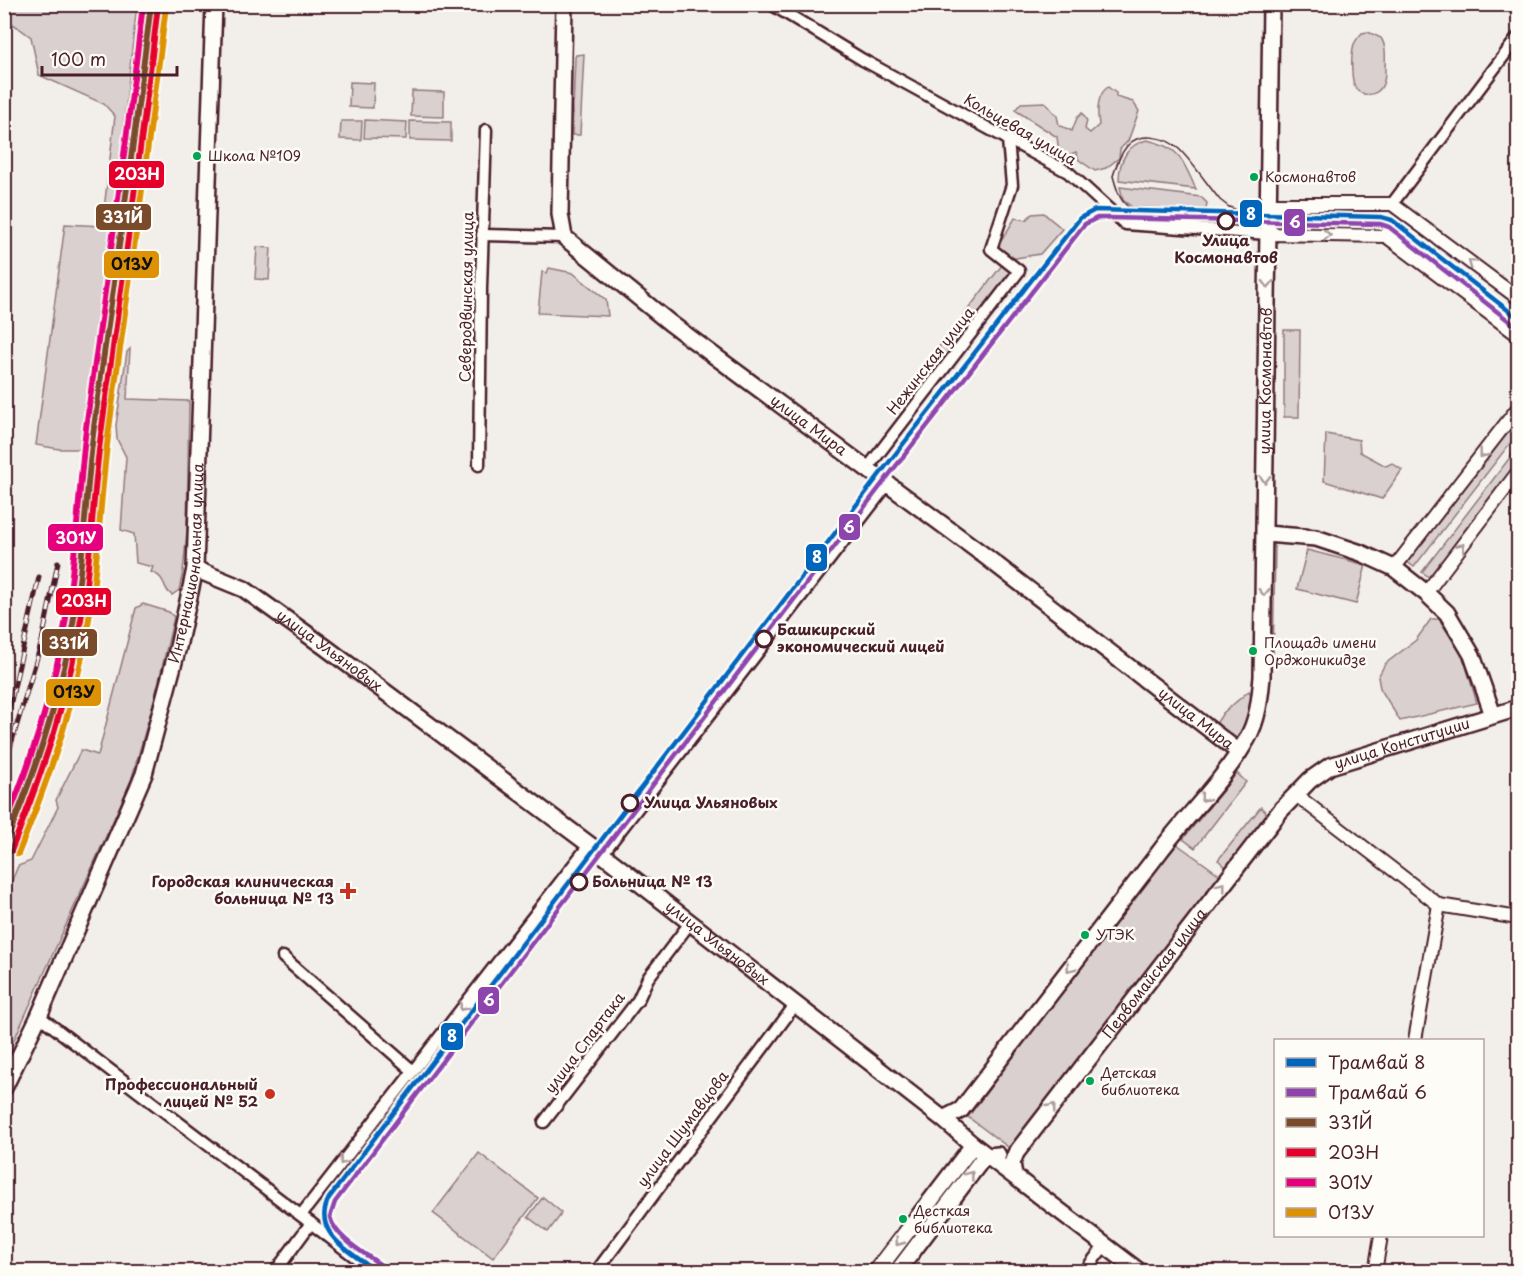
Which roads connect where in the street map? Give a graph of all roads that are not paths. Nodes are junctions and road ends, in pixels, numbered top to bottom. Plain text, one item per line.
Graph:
1 (214, 4) edge
2 (564, 4) edge
3 (771, 4) edge
4 (1271, 4) edge
5 (1518, 37) edge
6 (486, 130) dead end
7 (1008, 140) junction
8 (1268, 204) junction
9 (1392, 204) junction
10 (1268, 234) junction
11 (482, 235) junction
12 (564, 237) junction
13 (1518, 298) edge
14 (1518, 335) edge
15 (1518, 408) edge
16 (479, 465) dead end
17 (866, 470) junction
18 (1518, 472) edge
19 (887, 485) junction
20 (1265, 534) junction
21 (1394, 568) junction
22 (195, 569) junction
23 (1426, 593) junction
24 (1518, 708) edge
25 (1493, 716) junction
26 (1239, 752) junction
27 (1296, 795) junction
28 (589, 845) junction
29 (602, 854) junction
30 (1439, 904) junction
31 (1518, 918) edge
32 (690, 923) junction
33 (283, 957) dead end
34 (795, 1005) junction
35 (39, 1016) junction
36 (1415, 1039) edge
37 (413, 1071) junction
38 (4, 1088) edge
39 (960, 1110) junction
40 (943, 1119) junction
41 (544, 1122) dead end
42 (973, 1145) junction
43 (1016, 1153) junction
44 (989, 1156) junction
45 (1014, 1175) junction
46 (301, 1215) junction
47 (311, 1223) junction
48 (1381, 1237) edge
49 (1105, 1245) junction
50 (275, 1272) edge
51 (375, 1272) edge
52 (596, 1272) edge
53 (876, 1272) edge
54 (897, 1272) edge
55 (1084, 1272) edge
56 (1140, 1272) edge
57 (1375, 1272) edge

1 - 22 main road, Интернациональная улица
2 - 12 main road
3 - 7 street, Кольцевая улица
4 - 8 main road, улица Космонавтов
5 - 9 street
6 - 11 street, Северодвинская улица
7 - 10 street, Кольцевая улица
7 - 17 street, Нежинская улица
8 - 9 street
8 - 10 main road, улица Космонавтов
13 -> 9 street
10 -> 14 street, Кольцевая улица
10 -> 20 main road, улица Космонавтов
11 - 12 street
11 - 16 street, Северодвинская улица
12 - 17 main road, улица Мира
15 -> 21 street
17 - 19 main road, улица Мира
23 -> 18 street
19 - 26 main road, улица Мира
19 - 29 street
20 - 21 main road
20 -> 26 main road, улица Космонавтов
21 - 23 main road
22 - 28 main road, улица Ульяновых
22 - 35 main road, Интернациональная улица
23 - 25 main road
24 - 25 main road, улица Конституции
25 - 27 main road, улица Конституции
26 -> 39 main road
27 - 30 street
43 -> 27 main road, Первомайская улица
28 - 29 main road, улица Ульяновых
28 -> 37 street
29 - 32 main road, улица Ульяновых
30 - 31 street
30 - 36 street
32 - 34 main road, улица Ульяновых
32 - 41 street, улица Спартака
33 - 37 street
34 - 40 main road, улица Ульяновых
34 - 52 street, улица Шумавцова
35 - 38 main road, Интернациональная улица
35 - 46 street
37 -> 46 street
39 - 40 main road
39 - 42 main road
40 - 42 main road, улица Ульяновых
42 - 44 main road, улица Ульяновых
42 -> 53 main road
43 - 44 main road
43 - 45 main road
44 - 45 main road, улица Ульяновых
54 -> 44 main road
45 - 49 main road, улица Ульяновых
46 - 47 street
47 - 50 street
47 - 51 street
48 - 57 street
49 - 55 street
49 - 56 main road, улица Ульяновых

